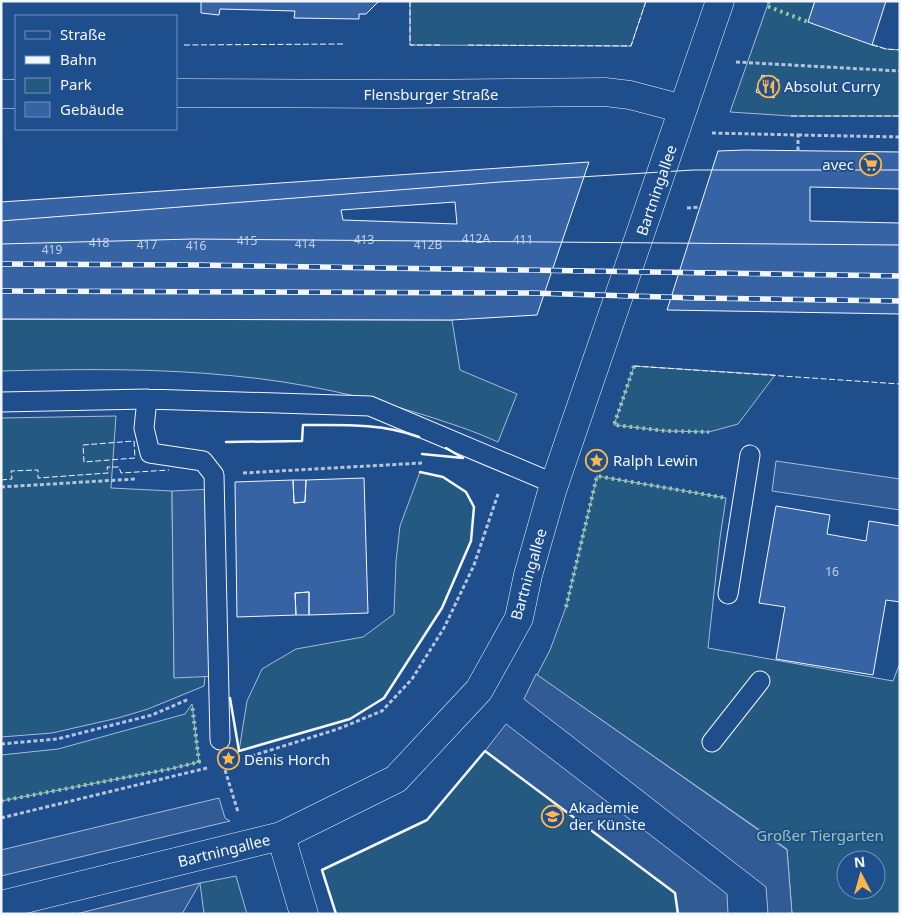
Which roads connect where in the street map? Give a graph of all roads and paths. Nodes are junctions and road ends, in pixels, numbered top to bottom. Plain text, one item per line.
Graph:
1 (720, 1) edge
2 (735, 62) dead end
3 (900, 70) edge
4 (178, 93) edge
5 (1, 94) edge
6 (15, 94) edge
7 (683, 109) junction
8 (711, 133) dead end
9 (798, 135) junction
10 (900, 137) edge
11 (798, 151) dead end
12 (700, 207) dead end
13 (684, 208) dead end
14 (147, 399) junction
15 (1, 402) edge
16 (750, 455) dead end
17 (422, 463) dead end
18 (214, 475) junction
19 (136, 479) dead end
20 (554, 484) junction
21 (1, 487) edge
22 (499, 490) dead end
23 (728, 594) dead end
24 (760, 681) dead end
25 (218, 686) junction
26 (220, 740) joint
27 (712, 742) dead end
28 (1, 744) edge
29 (223, 764) junction
30 (1, 818) edge
31 (281, 836) junction
32 (246, 844) junction
33 (1, 905) edge
34 (304, 914) edge

1 - 7 street, Bartningallee
2 - 3 path
4 - 7 street, Flensburger Straße
5 - 6 street
7 - 20 street, Bartningallee
8 - 9 path
9 - 10 path
9 - 11 path
12 - 13 path
14 - 15 lane
14 - 18 lane
14 - 20 lane
16 - 23 lane
17 - 18 path
18 - 25 lane
19 - 21 path
20 - 31 street, Bartningallee
22 - 29 path
24 - 27 lane
25 - 26 lane
25 - 28 path
26 - 29 path
29 - 30 path
29 - 32 path
31 - 32 street, Bartningallee
31 - 34 street
32 - 33 street, Bartningallee

